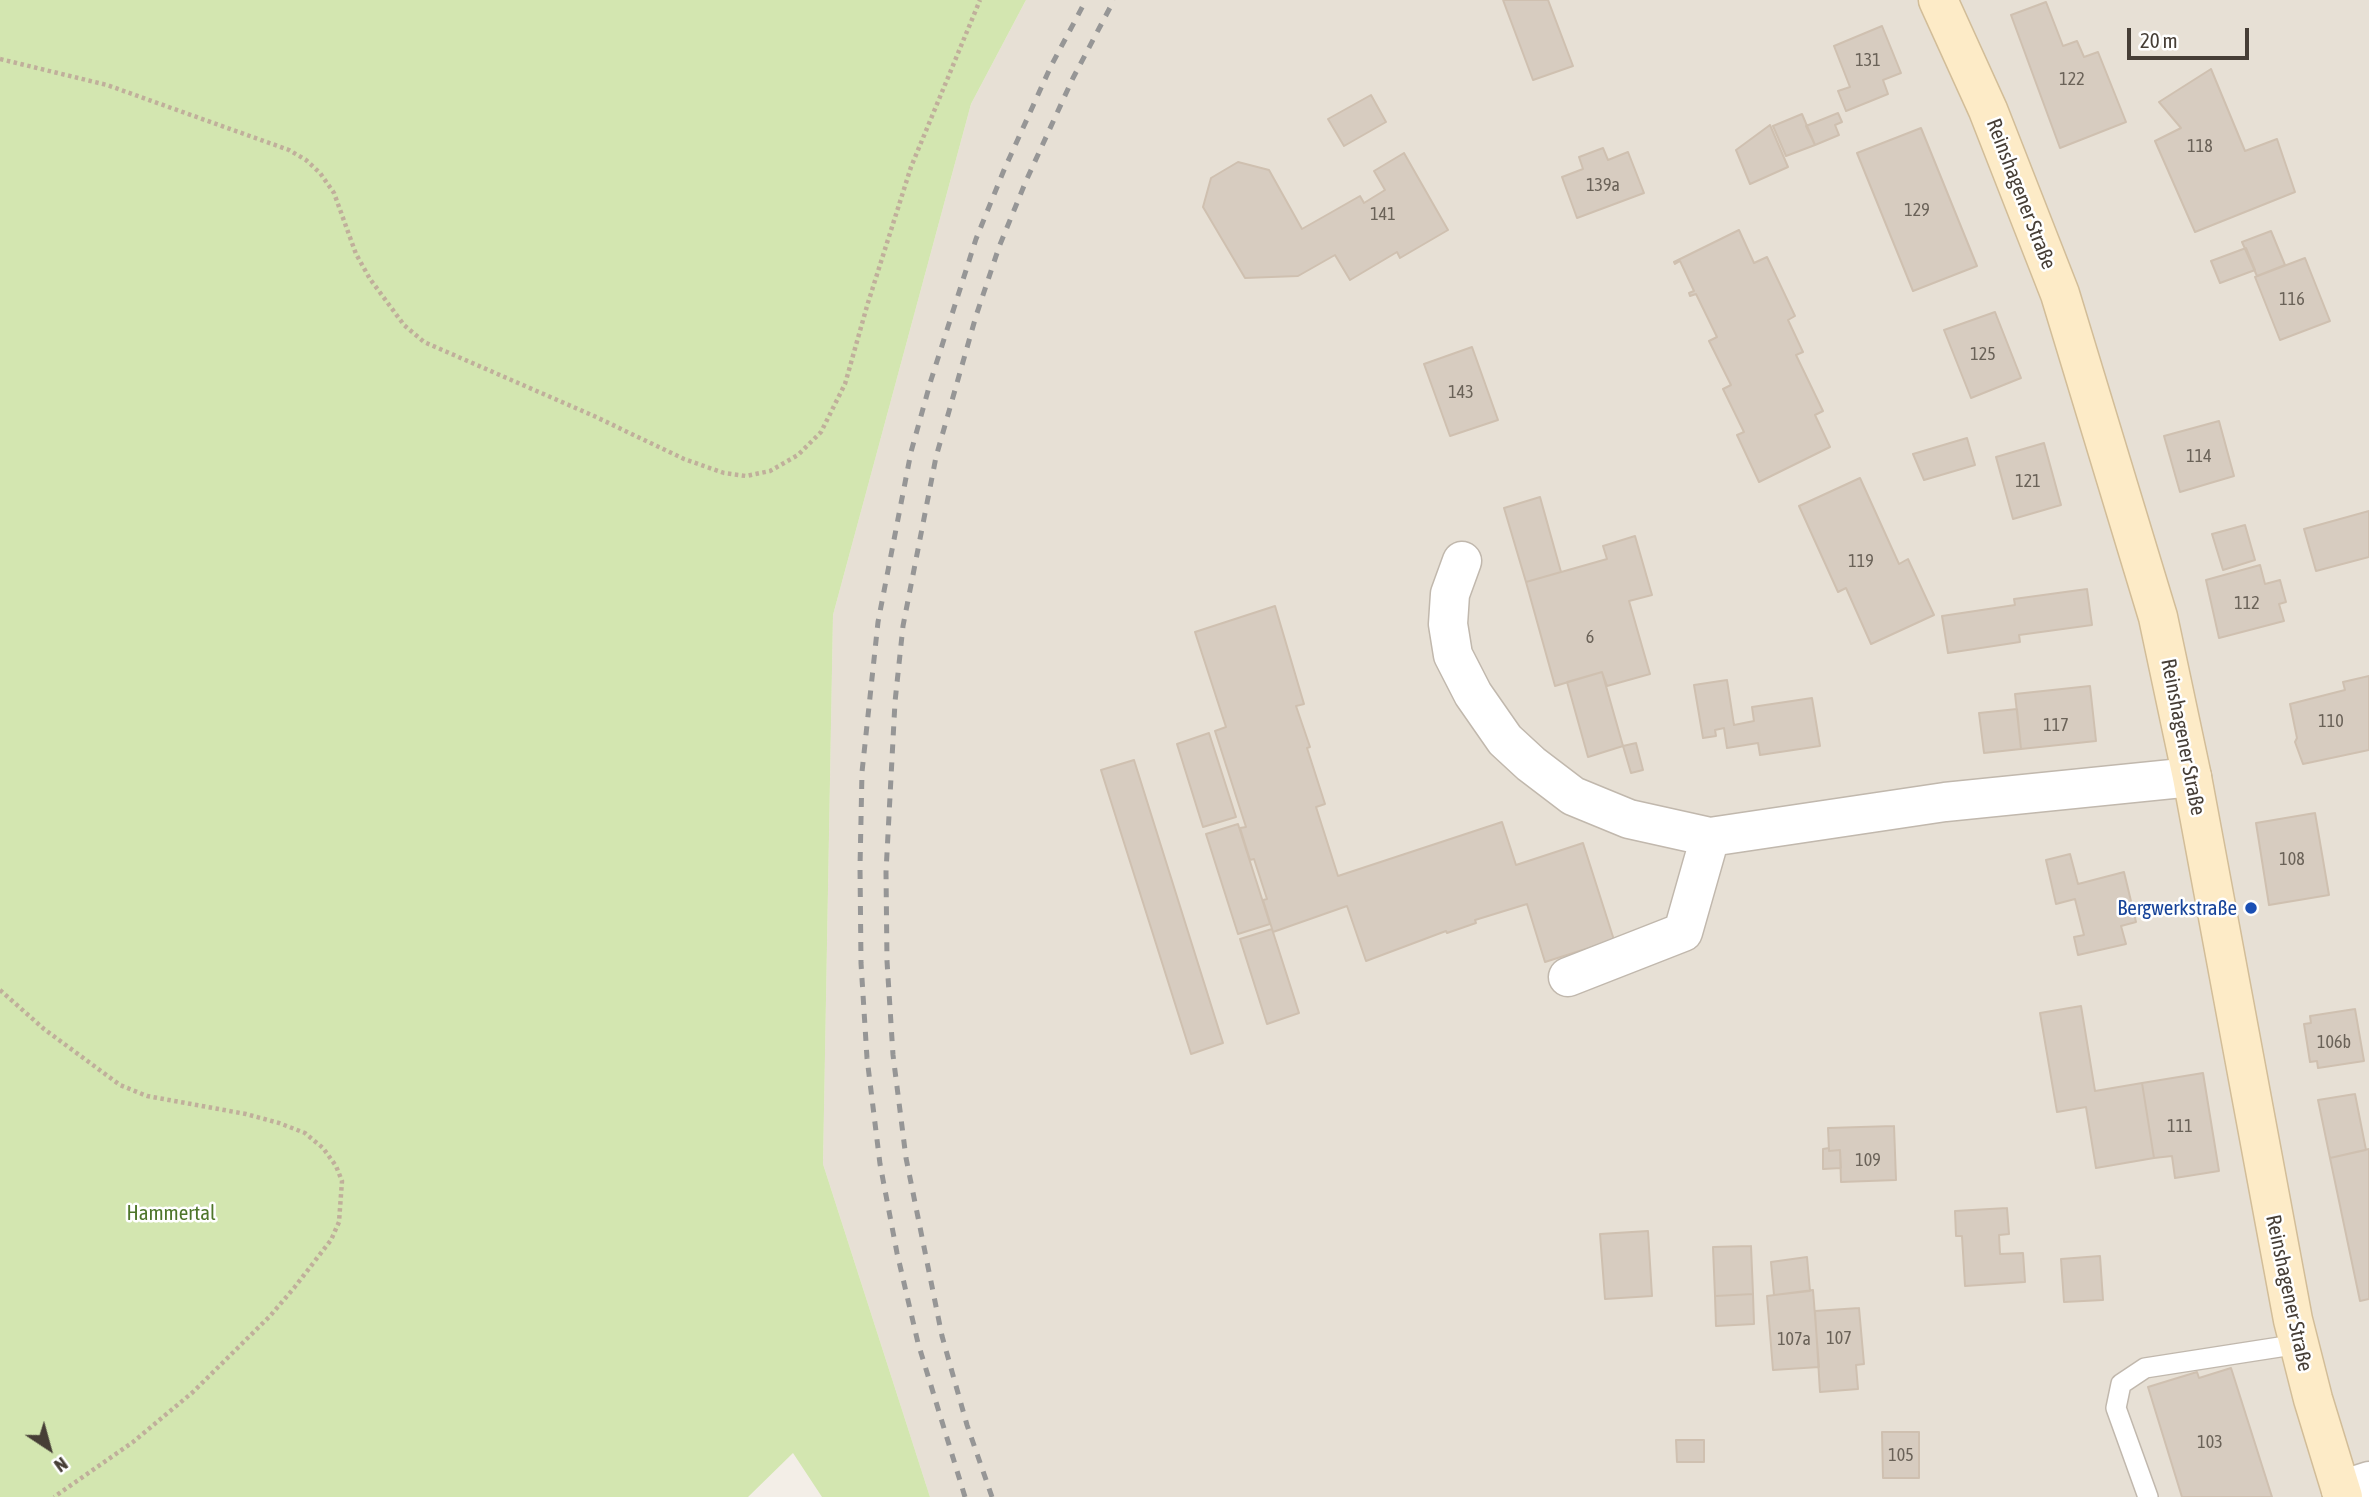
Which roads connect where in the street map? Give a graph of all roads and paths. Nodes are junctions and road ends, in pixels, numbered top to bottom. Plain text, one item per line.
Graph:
1 (980, 0) edge
2 (1938, 0) edge
3 (0, 59) edge
4 (1462, 561) dead end
5 (2192, 777) junction
6 (1710, 837) junction
7 (1568, 977) dead end
8 (0, 990) edge
9 (2299, 1344) junction
10 (2351, 1489) edge
11 (54, 1497) edge
12 (2148, 1497) edge

1 - 3 path
2 - 5 main road, Reinshagener Straße
4 - 6 street
5 - 6 street
5 - 9 main road, Reinshagener Straße
6 - 7 street
8 - 11 path
9 - 10 main road, Reinshagener Straße
9 - 12 lane

